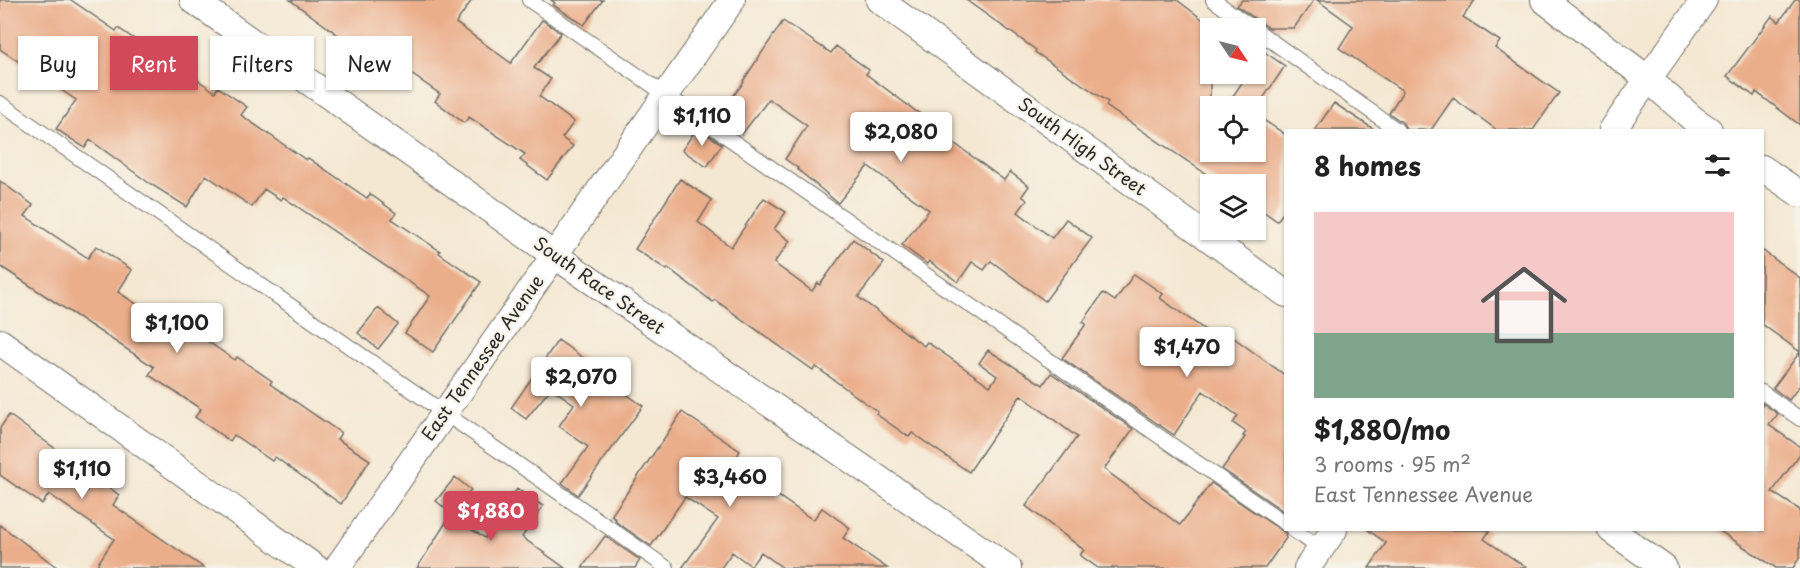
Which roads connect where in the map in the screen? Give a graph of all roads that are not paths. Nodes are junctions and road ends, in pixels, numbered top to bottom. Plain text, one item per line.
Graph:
1 (193, 0) edge
2 (529, 0) edge
3 (732, 0) edge
4 (879, 0) edge
5 (1213, 0) edge
6 (1545, 0) edge
7 (1704, 0) edge
8 (1238, 18) edge
9 (1266, 37) edge
10 (1648, 79) junction
11 (666, 96) junction
12 (0, 103) edge
13 (1396, 129) edge
14 (1613, 129) edge
15 (1708, 129) edge
16 (1764, 169) edge
17 (1800, 194) edge
18 (554, 255) junction
19 (1284, 293) edge
20 (0, 342) edge
21 (1764, 393) edge
22 (444, 414) junction
23 (1800, 419) edge
24 (1284, 523) edge
25 (1294, 531) edge
26 (1612, 531) edge
27 (1320, 555) edge
28 (316, 568) edge
29 (337, 568) edge
30 (667, 568) edge
31 (1008, 568) edge
32 (1664, 568) edge

1 - 18 street, South Race Street
2 - 11 lane
3 - 11 street, East Tennessee Avenue
4 - 19 street, South High Street
5 - 8 lane
6 - 10 street
7 - 10 street
9 - 13 lane
10 - 14 street
10 - 15 street
11 - 18 street, East Tennessee Avenue
11 - 24 lane
12 - 22 lane
16 - 17 street
18 - 22 street, East Tennessee Avenue
18 - 31 street, South Race Street
20 - 28 street
21 - 23 lane
22 - 29 street, East Tennessee Avenue
22 - 30 lane
25 - 27 lane
26 - 32 street

